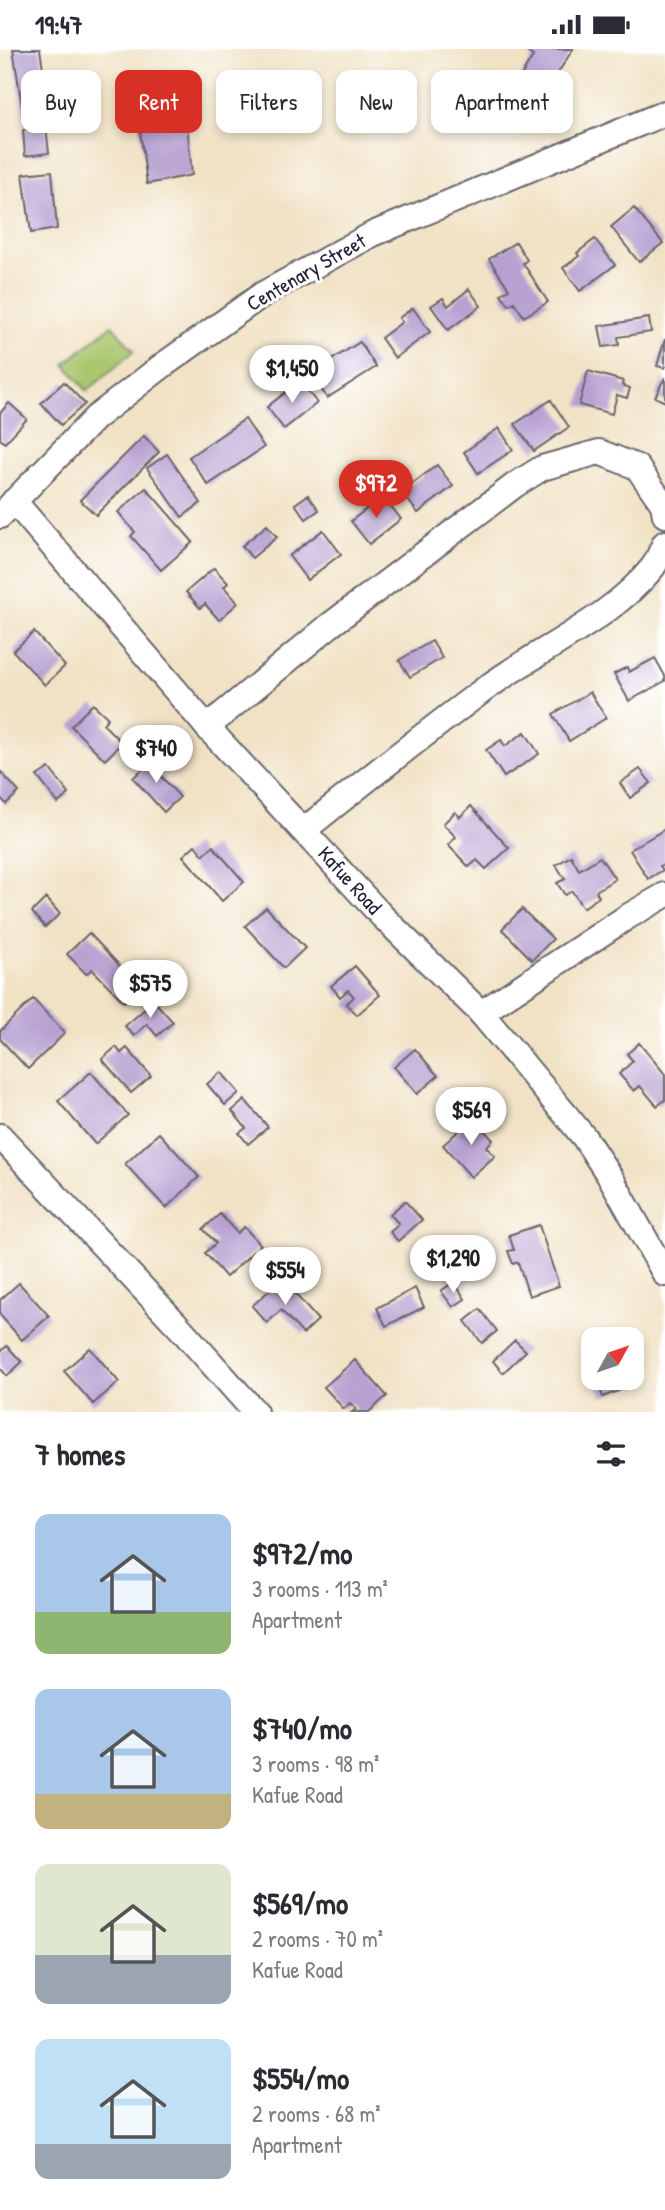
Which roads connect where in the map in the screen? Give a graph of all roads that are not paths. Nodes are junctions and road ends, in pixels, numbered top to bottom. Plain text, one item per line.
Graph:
1 (665, 113) edge
2 (7, 509) edge
3 (665, 515) edge
4 (665, 543) edge
5 (207, 727) junction
6 (304, 830) junction
7 (665, 894) edge
8 (481, 1013) junction
9 (0, 1136) edge
10 (665, 1274) edge
11 (255, 1412) edge

1 - 2 street, Centenary Street
2 - 5 street, Kafue Road
3 - 5 street
4 - 6 street
5 - 6 street, Kafue Road
6 - 8 street, Kafue Road
7 - 8 street
8 - 10 street, Kafue Road
9 - 11 street

